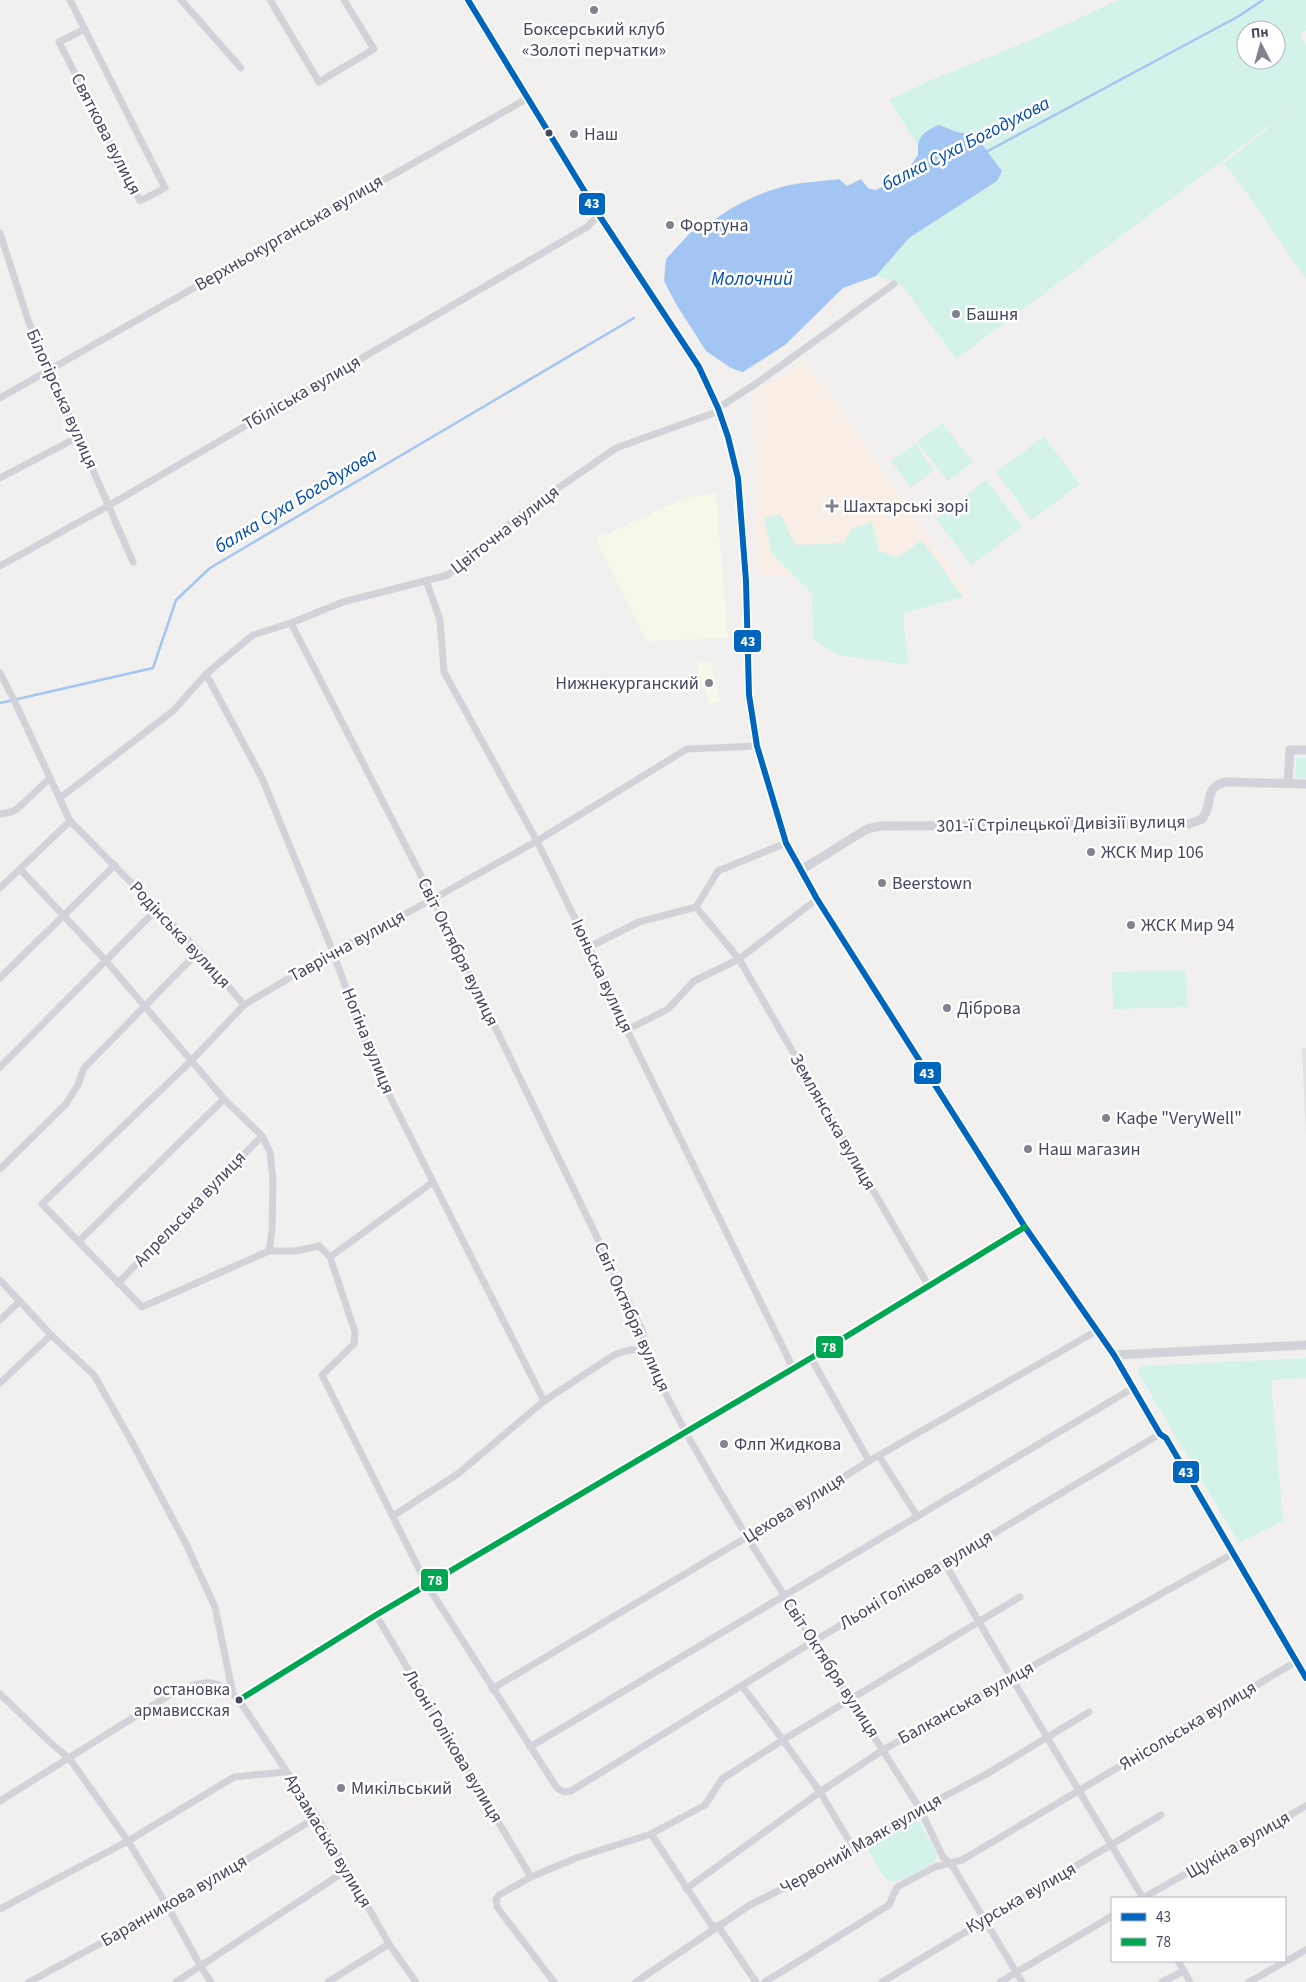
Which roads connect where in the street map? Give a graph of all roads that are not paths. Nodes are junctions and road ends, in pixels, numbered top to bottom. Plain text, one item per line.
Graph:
1 (70, 0) edge
2 (181, 0) edge
3 (270, 0) edge
4 (344, 0) edge
5 (468, 0) edge
6 (85, 28) junction
7 (241, 68) dead end
8 (528, 98) junction
9 (600, 216) junction
10 (0, 233) edge
11 (894, 284) dead end
12 (50, 369) junction
13 (0, 398) edge
14 (719, 409) junction
15 (80, 436) junction
16 (0, 478) edge
17 (108, 506) junction
18 (133, 562) dead end
19 (0, 566) edge
20 (426, 580) junction
21 (291, 624) junction
22 (0, 673) edge
23 (206, 674) junction
24 (756, 746) junction
25 (1306, 750) edge
26 (50, 778) junction
27 (1288, 783) junction
28 (1306, 784) edge
29 (60, 798) junction
30 (0, 814) edge
31 (70, 821) junction
32 (537, 841) junction
33 (786, 843) junction
34 (115, 865) junction
35 (20, 869) junction
36 (801, 870) junction
37 (0, 888) edge
38 (433, 899) junction
39 (817, 899) junction
40 (696, 907) junction
41 (157, 909) junction
42 (63, 916) junction
43 (589, 947) junction
44 (199, 951) junction
45 (333, 952) junction
46 (739, 959) junction
47 (106, 961) junction
48 (0, 978) edge
49 (244, 1005) junction
50 (144, 1006) junction
51 (627, 1030) junction
52 (191, 1061) junction
53 (0, 1067) edge
54 (224, 1099) junction
55 (262, 1136) junction
56 (0, 1169) edge
57 (433, 1182) junction
58 (1025, 1227) junction
59 (79, 1241) junction
60 (269, 1251) junction
61 (330, 1257) junction
62 (0, 1280) edge
63 (118, 1283) junction
64 (928, 1285) junction
65 (20, 1302) junction
66 (0, 1320) edge
67 (1098, 1330) junction
68 (51, 1335) junction
69 (1306, 1346) edge
70 (644, 1350) junction
71 (1114, 1354) junction
72 (811, 1358) junction
73 (793, 1368) junction
74 (0, 1383) edge
75 (1133, 1388) junction
76 (544, 1401) junction
77 (685, 1431) junction
78 (1160, 1434) junction
79 (879, 1456) junction
80 (869, 1461) junction
81 (393, 1516) junction
82 (917, 1516) junction
83 (748, 1537) junction
84 (1234, 1553) junction
85 (944, 1562) junction
86 (427, 1585) junction
87 (784, 1595) junction
88 (1020, 1597) dead end
89 (376, 1615) junction
90 (979, 1622) junction
91 (814, 1641) junction
92 (1297, 1661) junction
93 (1010, 1678) junction
94 (1306, 1678) edge
95 (742, 1686) junction
96 (492, 1689) junction
97 (0, 1694) edge
98 (233, 1694) junction
99 (239, 1700) junction
100 (850, 1700) junction
101 (1089, 1712) dead end
102 (1048, 1738) junction
103 (783, 1740) junction
104 (530, 1747) junction
105 (883, 1750) junction
106 (69, 1758) junction
107 (285, 1772) junction
108 (1080, 1791) junction
109 (820, 1792) junction
110 (0, 1801) edge
111 (1306, 1806) edge
112 (920, 1809) junction
113 (1161, 1815) dead end
114 (317, 1817) junction
115 (651, 1834) junction
116 (128, 1841) junction
117 (1111, 1846) junction
118 (854, 1849) junction
119 (950, 1863) junction
120 (347, 1870) junction
121 (531, 1877) junction
122 (686, 1889) junction
123 (1142, 1897) edge
124 (1145, 1897) edge
125 (168, 1907) junction
126 (0, 1909) edge
127 (1111, 1917) edge
128 (985, 1919) junction
129 (718, 1926) junction
130 (389, 1944) junction
131 (1306, 1950) edge
132 (1286, 1961) edge
133 (1179, 1962) edge
134 (1285, 1962) edge
135 (201, 1968) junction
136 (1184, 1971) junction
137 (1016, 1972) junction
138 (28, 1982) edge
139 (176, 1982) edge
140 (211, 1982) edge
141 (328, 1982) edge
142 (416, 1982) edge
143 (554, 1982) edge
144 (636, 1982) edge
145 (756, 1982) edge
146 (765, 1982) edge
147 (882, 1982) edge
148 (1000, 1982) edge
149 (1022, 1982) edge
150 (1162, 1982) edge
151 (1190, 1982) edge
152 (1250, 1982) edge

1 - 6 street, Святкова вулиця
2 - 7 street
3 - 4 street
5 - 8 main road
6 - 6 street, Святкова вулиця
8 - 9 main road
8 - 12 street, Верхньокурганська вулиця
9 - 14 main road
9 - 17 street, Тбіліська вулиця
10 - 12 street, Білогірська вулиця
11 - 14 street, Цвiточна вулиця
12 - 13 street, Верхньокурганська вулиця
12 - 15 street, Білогірська вулиця
14 - 20 street, Цвiточна вулиця
14 - 24 main road
15 - 16 street
15 - 17 street, Білогірська вулиця
17 - 18 street, Білогірська вулиця
17 - 19 street, Тбіліська вулиця
20 - 21 street, Цвiточна вулиця
20 - 32 street, Iюньска вулиця
21 - 23 street, Цвiточна вулиця
21 - 38 street, Світ Октября вулиця
22 - 26 street, Родінська вулиця
23 - 29 street, Цвiточна вулиця
23 - 45 street, Ногіна вулиця
24 - 32 street, Таврічна вулиця
24 - 33 main road
25 - 27 street
26 - 29 street, Родінська вулиця
26 - 30 street
27 - 28 street, 301-ї Стрілецької Дивізії вулиця
27 - 36 street, 301-ї Стрілецької Дивізії вулиця
29 - 31 street, Родінська вулиця
31 - 34 street, Родінська вулиця
31 - 35 street
32 - 38 street, Таврічна вулиця
32 - 43 street, Iюньска вулиця
33 - 36 main road
33 - 40 street
34 - 41 street, Родінська вулиця
34 - 42 street, Родінська вулиця
35 - 37 street
35 - 42 street
36 - 39 main road
38 - 45 street, Таврічна вулиця
38 - 70 street, Світ Октября вулиця
39 - 46 street
39 - 58 main road
40 - 43 street
40 - 46 street, Землянська вулиця
41 - 44 street, Родінська вулиця
41 - 47 street
42 - 47 street
42 - 48 street, Родінська вулиця
43 - 51 street, Iюньска вулиця
44 - 49 street, Родінська вулиця
44 - 50 street
45 - 49 street, Таврічна вулиця
45 - 57 street, Ногіна вулиця
46 - 51 street
46 - 64 street, Землянська вулиця
47 - 50 street
47 - 53 street
49 - 52 street, Таврічна вулиця
50 - 52 street
50 - 56 street
51 - 73 street, Iюньска вулиця
52 - 54 street
52 - 59 street, Таврічна вулиця
54 - 55 street
54 - 59 street
55 - 60 street
55 - 63 street, Апрельська вулиця
57 - 61 street
57 - 76 street, Ногіна вулиця
58 - 64 street
58 - 67 main road
59 - 63 street
60 - 61 street
60 - 63 street
61 - 81 street
62 - 65 street
64 - 72 street
65 - 66 street
65 - 68 street
67 - 71 main road
67 - 79 street, Цехова вулиця
68 - 74 street
68 - 98 street
69 - 71 street
70 - 76 street
70 - 77 street, Світ Октября вулиця
71 - 75 main road
72 - 73 street
72 - 80 street
73 - 77 street
75 - 78 main road
75 - 82 street
76 - 81 street
77 - 83 street, Світ Октября вулиця
77 - 86 street
78 - 84 main road
78 - 85 street, Льоні Голікова вулиця
79 - 80 street, Цехова вулиця
79 - 82 street
80 - 83 street, Цехова вулиця
81 - 86 street
82 - 87 street
83 - 87 street, Світ Октября вулиця
83 - 96 street, Цехова вулиця
84 - 92 main road
84 - 93 street, Балканська вулиця
85 - 90 street
85 - 91 street, Льоні Голікова вулиця
86 - 89 street
86 - 96 street
87 - 91 street, Світ Октября вулиця
87 - 104 street
88 - 90 street
89 - 99 street
89 - 121 street, Льоні Голікова вулиця
90 - 93 street
90 - 100 street
91 - 95 street, Льоні Голікова вулиця
91 - 100 street, Світ Октября вулиця
92 - 94 main road
92 - 108 street, Янісольська вулиця
93 - 102 street
93 - 105 street, Балканська вулиця
95 - 103 street
95 - 104 street, Льоні Голікова вулиця
96 - 104 street
97 - 106 street
98 - 99 street, Арзамаська вулиця
98 - 106 street, Арзамаська вулиця
99 - 107 street, Арзамаська вулиця
100 - 103 street
100 - 105 street, Світ Октября вулиця
101 - 102 street, Червоний Маяк вулиця
102 - 108 street
102 - 112 street, Червоний Маяк вулиця
103 - 109 street
103 - 115 street
105 - 109 street, Балканська вулиця
105 - 112 street, Світ Октября вулиця
106 - 110 street, Арзамаська вулиця
106 - 116 street
107 - 114 street, Арзамаська вулиця
107 - 116 street
108 - 117 street
108 - 119 street, Янісольська вулиця
109 - 118 street
109 - 122 street, Балканська вулиця
111 - 124 street, Щукіна вулиця
112 - 118 street, Червоний Маяк вулиця
112 - 119 street, Світ Октября вулиця
113 - 117 street, Курська вулиця
114 - 120 street, Арзамаська вулиця
114 - 125 street, Баранникова вулиця
115 - 121 street
115 - 122 street
116 - 125 street
116 - 126 street
117 - 123 street
117 - 128 street, Курська вулиця
118 - 129 street, Червоний Маяк вулиця
119 - 128 street, Світ Октября вулиця
119 - 146 street, Янісольська вулиця
120 - 130 street, Арзамаська вулиця
120 - 135 street
121 - 143 street
122 - 129 street
125 - 135 street
125 - 138 street, Баранникова вулиця
127 - 137 street
128 - 137 street, Світ Октября вулиця
128 - 147 street, Курська вулиця
129 - 144 street, Червоний Маяк вулиця
129 - 145 street
130 - 141 street
130 - 142 street, Арзамаська вулиця
131 - 132 street
133 - 136 street
134 - 152 street
135 - 139 street
135 - 140 street
136 - 150 street
136 - 151 street
137 - 148 street
137 - 149 street, Світ Октября вулиця

